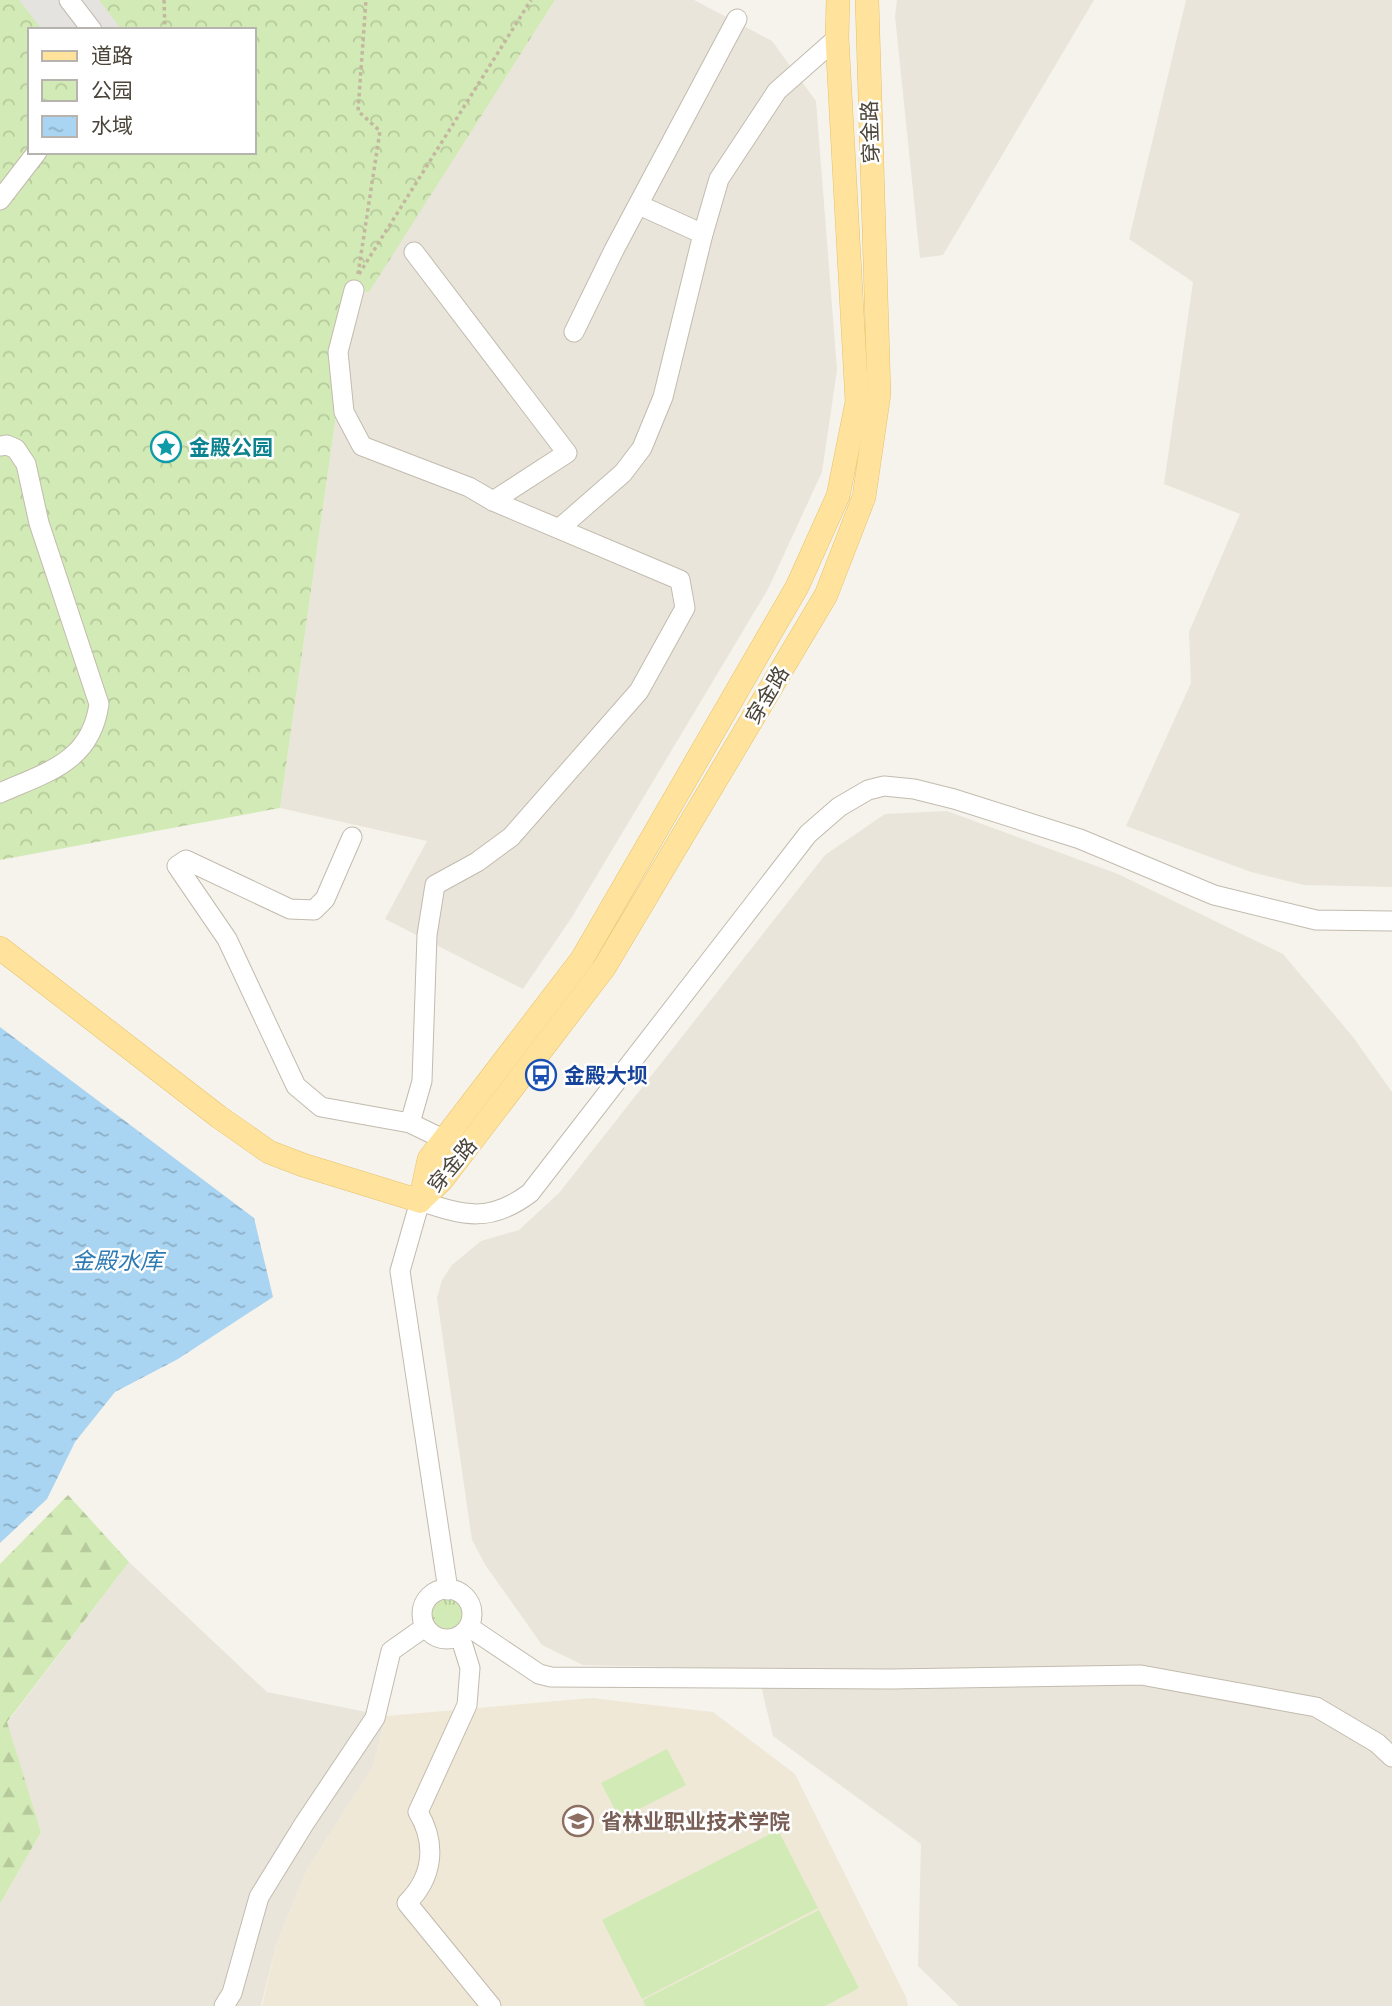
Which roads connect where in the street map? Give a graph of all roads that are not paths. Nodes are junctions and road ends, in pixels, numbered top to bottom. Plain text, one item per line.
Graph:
1 (69, 0) edge
2 (838, 0) edge
3 (867, 0) edge
4 (737, 19) dead end
5 (90, 28) edge
6 (837, 38) junction
7 (35, 154) edge
8 (0, 200) edge
9 (639, 205) junction
10 (703, 234) junction
11 (414, 252) dead end
12 (356, 283) road end
13 (573, 332) dead end
14 (0, 446) edge
15 (493, 501) junction
16 (559, 528) junction
17 (0, 793) edge
18 (352, 837) dead end
19 (1392, 921) edge
20 (0, 948) edge
21 (410, 1123) junction
22 (445, 1140) junction
23 (420, 1201) junction
24 (448, 1590) junction
25 (425, 1627) junction
26 (464, 1631) junction
27 (1392, 1757) edge
28 (224, 2006) edge
29 (492, 2006) edge

1 - 5 street
2 - 6 main road, 穿金路
3 - 23 main road, 穿金路
4 - 9 street
6 - 10 street
6 - 22 main road, 穿金路
7 - 8 street
9 - 10 street
9 - 13 street
10 - 16 street
11 - 15 street
12 - 15 street
14 - 17 street
15 - 16 street
16 - 21 street
18 - 21 street
19 - 23 street
20 - 23 main road
21 - 22 street
22 - 23 main road, 穿金路
23 - 24 street
24 - 25 street
24 - 26 street
25 - 26 street
25 - 28 street
26 - 27 street
26 - 29 street

